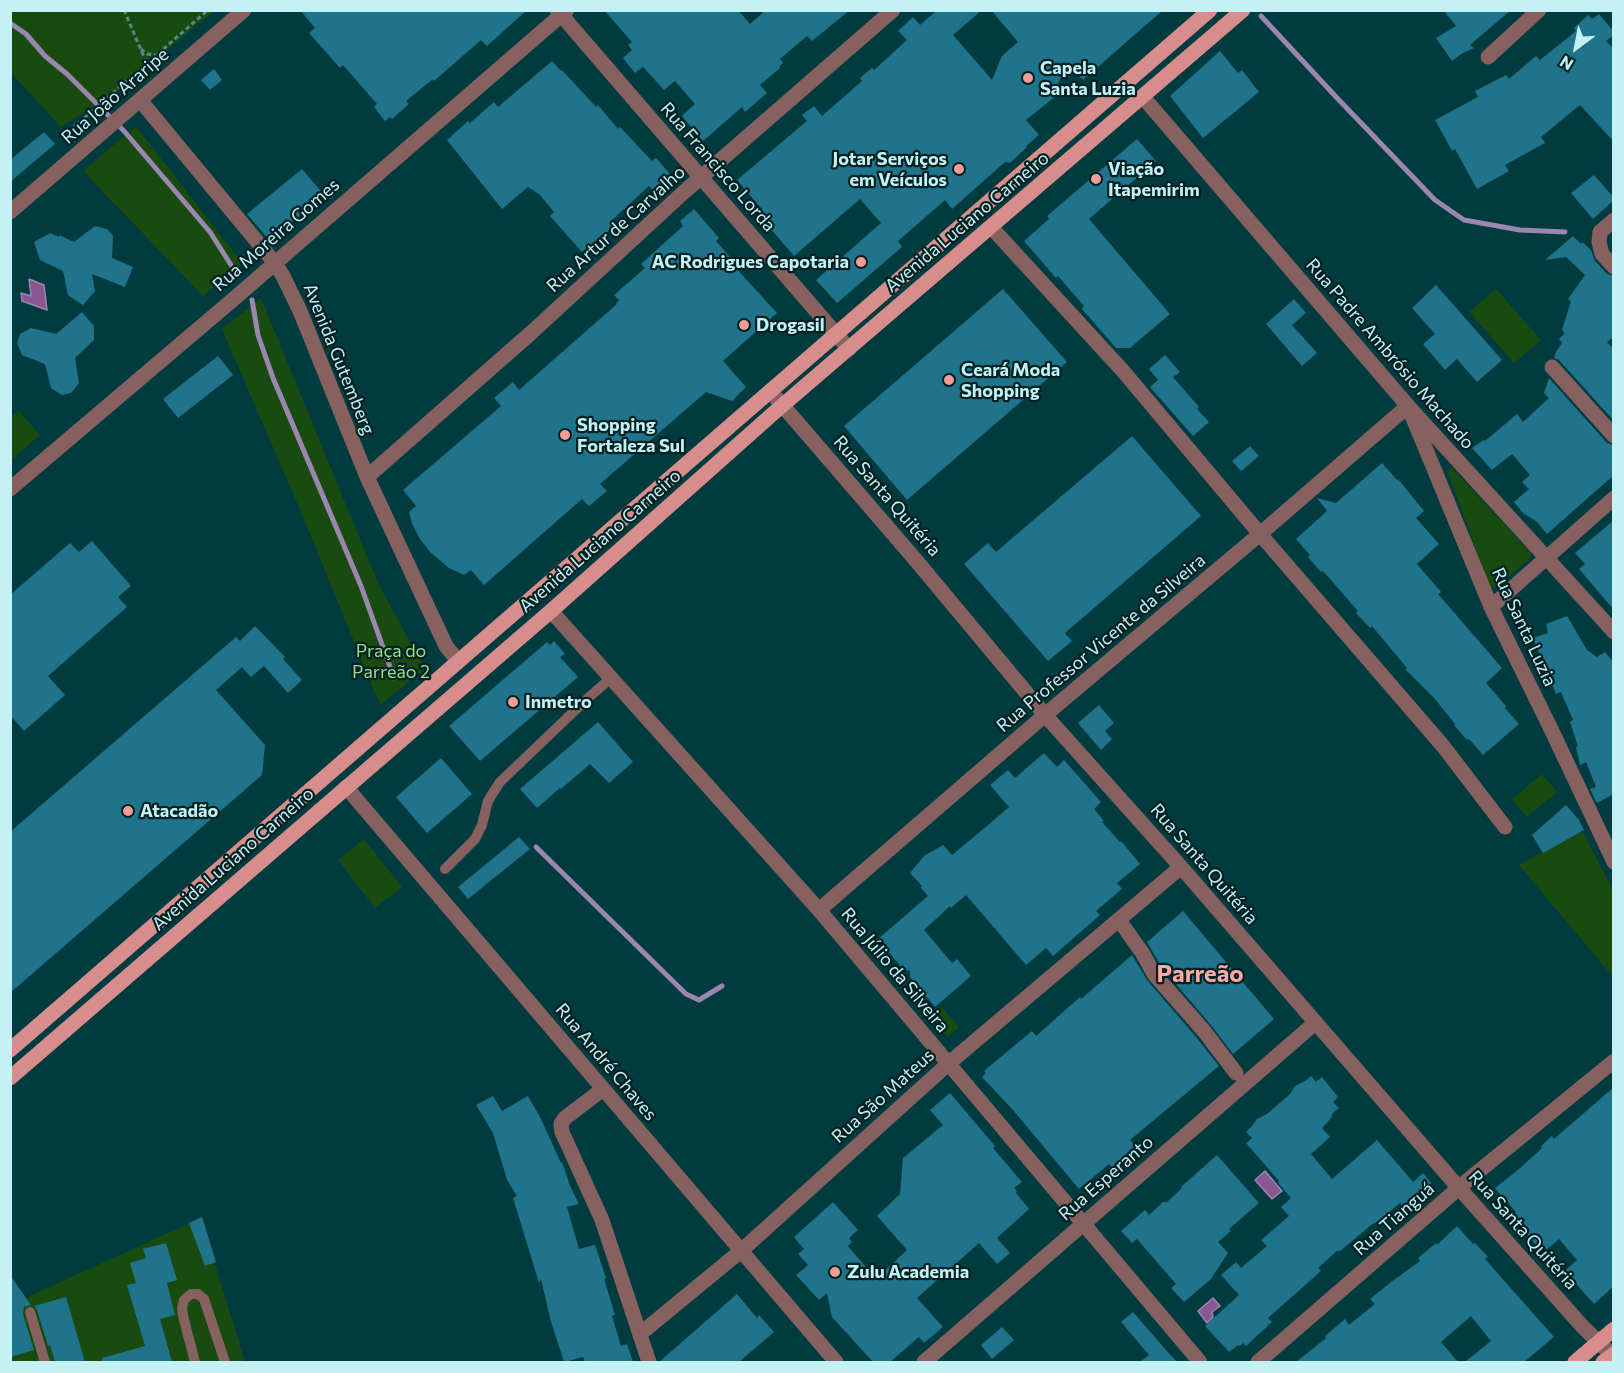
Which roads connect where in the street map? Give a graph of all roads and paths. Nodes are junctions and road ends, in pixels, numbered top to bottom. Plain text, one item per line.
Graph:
1 (124, 10) edge
2 (208, 10) edge
3 (244, 10) edge
4 (893, 10) edge
5 (1210, 10) edge
6 (1539, 10) edge
7 (562, 12) edge
8 (1241, 12) edge
9 (139, 48) junction
10 (156, 55) junction
11 (1488, 57) dead end
12 (147, 64) junction
13 (1143, 97) junction
14 (140, 100) junction
15 (75, 155) junction
16 (701, 177) junction
17 (10, 212) edge
18 (1612, 221) edge
19 (991, 227) junction
20 (274, 262) junction
21 (1614, 267) edge
22 (837, 335) junction
23 (849, 349) junction
24 (1551, 367) dead end
25 (771, 392) junction
26 (783, 405) junction
27 (1408, 406) junction
28 (1614, 436) edge
29 (367, 477) junction
30 (10, 489) edge
31 (1614, 498) edge
32 (1260, 534) junction
33 (1545, 558) junction
34 (1491, 607) junction
35 (551, 611) junction
36 (1614, 632) edge
37 (458, 661) junction
38 (611, 678) junction
39 (1045, 715) junction
40 (346, 787) junction
41 (1506, 827) dead end
42 (1614, 862) edge
43 (1181, 867) junction
44 (445, 869) dead end
45 (819, 910) junction
46 (1119, 920) junction
47 (1315, 1023) junction
48 (10, 1050) edge
49 (1614, 1061) edge
50 (948, 1064) junction
51 (1236, 1073) dead end
52 (10, 1077) edge
53 (603, 1089) junction
54 (1459, 1188) junction
55 (1083, 1224) junction
56 (742, 1250) junction
57 (30, 1312) dead end
58 (1614, 1329) edge
59 (640, 1334) junction
60 (1599, 1342) junction
61 (1611, 1357) edge
62 (45, 1362) edge
63 (195, 1362) edge
64 (225, 1362) edge
65 (649, 1362) edge
66 (837, 1362) edge
67 (924, 1362) edge
68 (1200, 1362) edge
69 (1258, 1362) edge
70 (1575, 1362) edge

1 - 9 path
2 - 10 path
3 - 14 street, Rua João Araripe
4 - 16 street, Rua Artur de Carvalho
5 - 22 main road, Avenida Luciano Carneiro
6 - 11 street
7 - 16 street, Rua Francisco Lorda
7 - 20 street, Rua Moreira Gomes
8 - 13 main road, Avenida Luciano Carneiro
9 - 10 path
9 - 12 path
10 - 12 path
12 - 15 path
13 - 19 main road, Avenida Luciano Carneiro
13 - 27 street, Rua Padre Ambrósio Machado
14 - 15 street, Rua João Araripe
14 - 20 street, Avenida Gutemberg
15 - 17 street, Rua João Araripe
16 - 22 street, Rua Francisco Lorda
16 - 29 street, Rua Artur de Carvalho
18 - 21 street
19 - 23 main road, Avenida Luciano Carneiro
19 - 32 street
20 - 29 street, Avenida Gutemberg
20 - 30 street, Rua Moreira Gomes
22 - 23 street, Rua Francisco Lorda
22 - 25 main road, Avenida Luciano Carneiro
23 - 26 main road, Avenida Luciano Carneiro
24 - 28 street
25 - 26 street, Rua Santa Quitéria
25 - 37 main road, Avenida Luciano Carneiro
26 - 35 main road, Avenida Luciano Carneiro
26 - 39 street, Rua Santa Quitéria
27 - 32 street, Rua Professor Vicente da Silveira
27 - 33 street, Rua Padre Ambrósio Machado
27 - 34 street, Rua Santa Luzia
29 - 37 street, Avenida Gutemberg
31 - 33 street
32 - 39 street, Rua Professor Vicente da Silveira
32 - 41 street
33 - 34 street
33 - 36 street, Rua Padre Ambrósio Machado
34 - 42 street, Rua Santa Luzia
35 - 38 street, Rua Júlio da Silveira
35 - 40 main road, Avenida Luciano Carneiro
37 - 48 main road, Avenida Luciano Carneiro
38 - 44 lane
38 - 45 street, Rua Júlio da Silveira
39 - 43 street, Rua Santa Quitéria
39 - 45 street, Rua Professor Vicente da Silveira
40 - 52 main road, Avenida Luciano Carneiro
40 - 53 street, Rua André Chaves
43 - 46 street, Rua São Mateus
43 - 47 street, Rua Santa Quitéria
45 - 50 street, Rua Júlio da Silveira
46 - 50 street, Rua São Mateus
46 - 51 street
47 - 54 street, Rua Santa Quitéria
47 - 55 street, Rua Esperanto
49 - 54 street, Rua Tianguá
50 - 55 street, Rua Júlio da Silveira
50 - 56 street, Rua São Mateus
53 - 56 street, Rua André Chaves
53 - 59 street
54 - 60 street, Rua Santa Quitéria
54 - 69 street, Rua Tianguá
55 - 67 street, Rua Esperanto
55 - 68 street, Rua Júlio da Silveira
56 - 59 street, Rua São Mateus
56 - 66 street, Rua André Chaves
57 - 62 lane
58 - 60 main road
59 - 65 street
60 - 61 street, Rua Santa Quitéria
60 - 70 main road
63 - 64 lane

